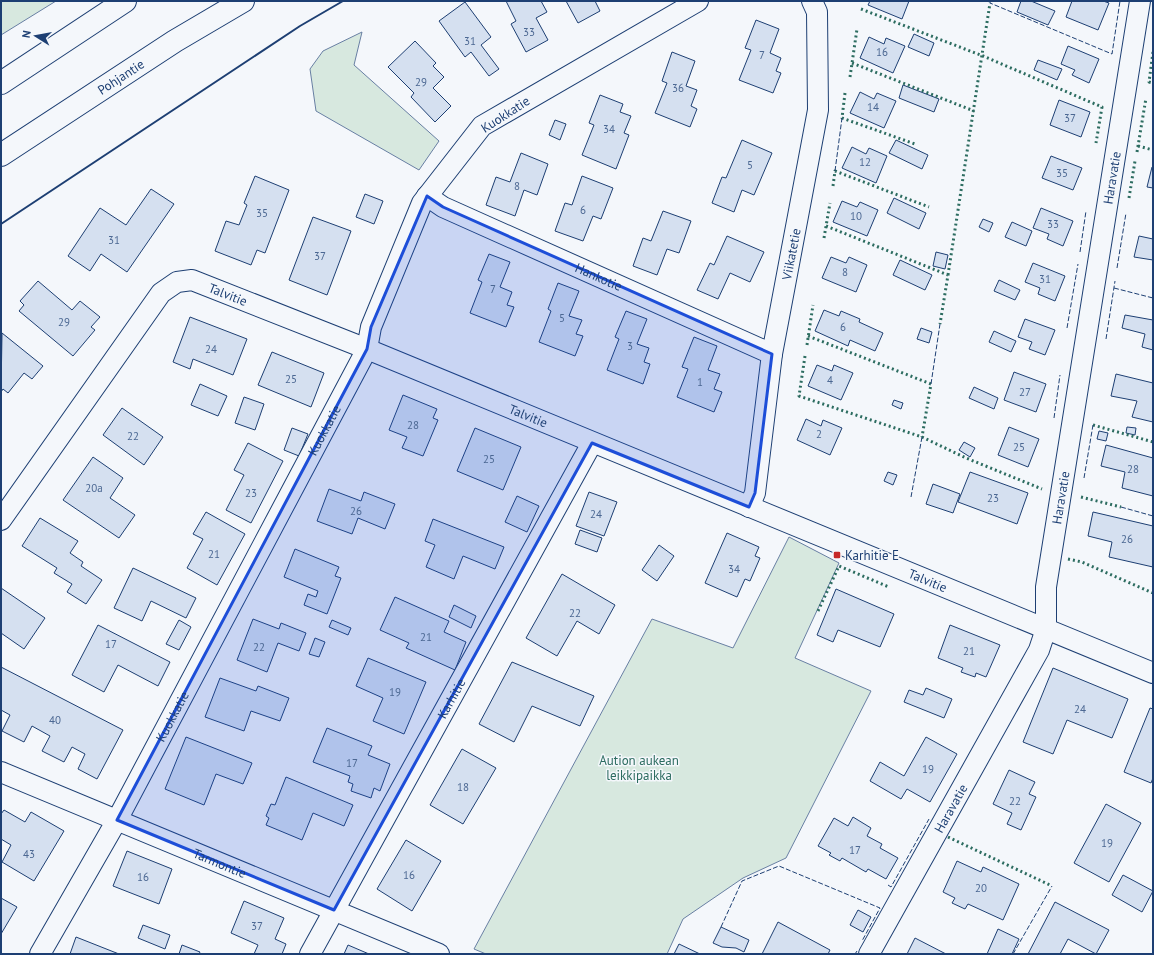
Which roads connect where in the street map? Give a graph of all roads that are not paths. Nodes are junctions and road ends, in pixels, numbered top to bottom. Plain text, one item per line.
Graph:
1 (125, 1) edge
2 (243, 1) edge
3 (698, 1) edge
4 (812, 1) edge
5 (1140, 1) edge
6 (1, 83) edge
7 (1, 155) edge
8 (427, 196) junction
9 (367, 349) junction
10 (772, 354) junction
11 (592, 443) junction
12 (749, 507) junction
13 (1, 520) edge
14 (1046, 629) junction
15 (1153, 673) edge
16 (1, 772) edge
17 (117, 820) junction
18 (334, 910) junction
19 (40, 954) edge
20 (310, 954) edge
21 (439, 954) edge
22 (869, 954) edge

1 - 6 highway
2 - 7 highway, Pohjantie
3 - 8 street, Kuokkatie
4 - 10 street, Viikatetie
5 - 14 street, Haravatie
8 - 9 street, Kuokkatie
8 - 10 street, Hankotie
9 - 11 street, Talvitie
9 - 13 street, Talvitie
9 - 17 street, Kuokkatie
10 - 12 street, Viikatetie
11 - 12 street, Talvitie
11 - 18 street, Karhitie
12 - 14 street, Talvitie
14 - 15 street, Talvitie
14 - 22 street, Haravatie
16 - 17 street, Tarmontie
17 - 18 street, Tarmontie
17 - 19 street, Kuokkatie
18 - 20 street, Karhitie
18 - 21 street, Tarmontie

